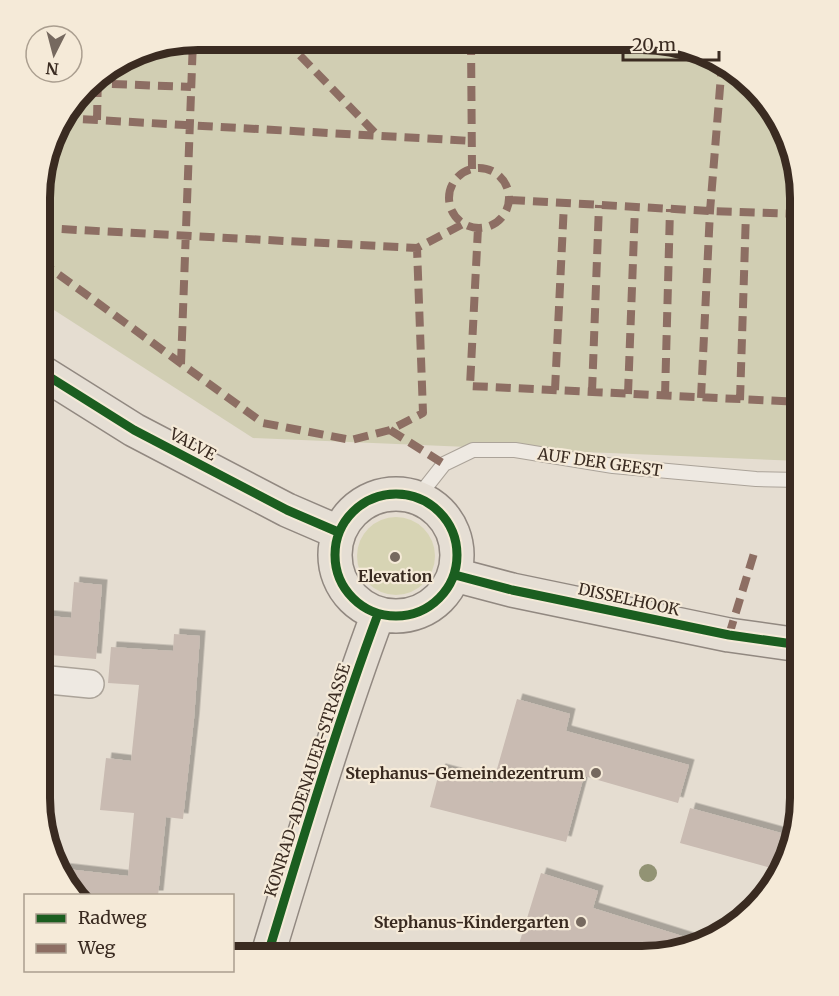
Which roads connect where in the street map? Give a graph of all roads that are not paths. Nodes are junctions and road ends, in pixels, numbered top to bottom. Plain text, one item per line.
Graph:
1 (50, 376) edge
2 (790, 480) edge
3 (418, 497) junction
4 (338, 532) junction
5 (455, 575) junction
6 (378, 614) junction
7 (789, 643) edge
8 (50, 680) edge
9 (90, 684) dead end
10 (270, 946) edge

1 - 4 main road, VALVE
2 - 3 lane, AUF DER GEEST
3 - 4 main road
3 - 5 main road
4 - 6 main road
5 - 6 main road
5 - 7 main road, DISSELHOOK
6 - 10 main road, KONRAD-ADENAUER-STRASSE
8 - 9 street

